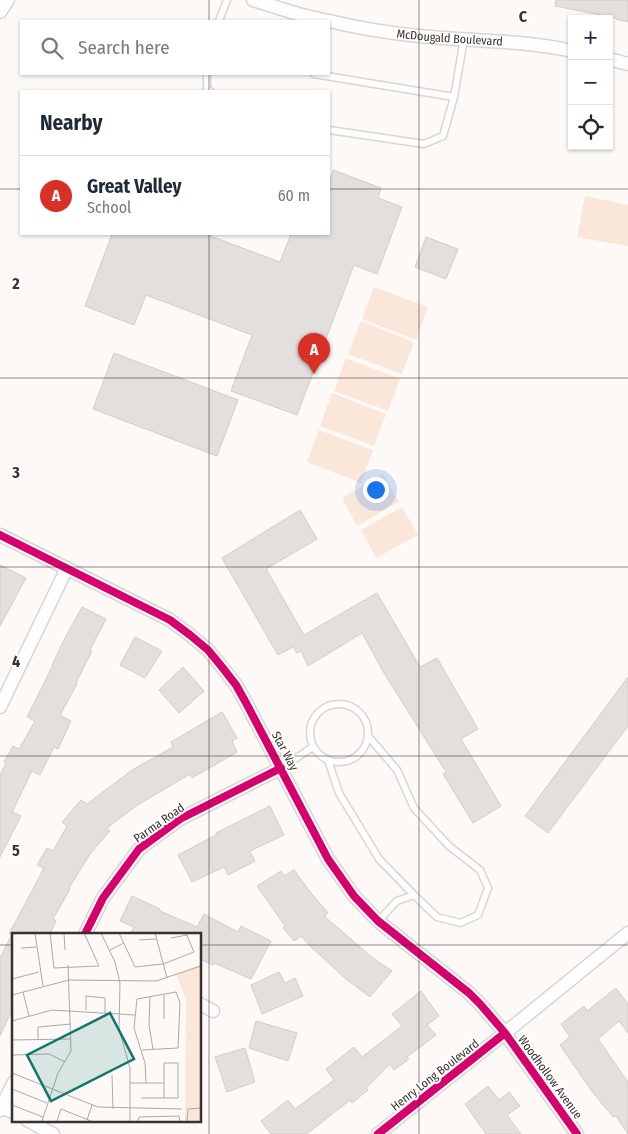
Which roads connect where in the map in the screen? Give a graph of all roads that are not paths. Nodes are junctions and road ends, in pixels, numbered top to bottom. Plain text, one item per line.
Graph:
1 (8, 0) edge
2 (227, 0) edge
3 (253, 0) edge
4 (0, 12) edge
5 (219, 20) edge
6 (324, 20) edge
7 (330, 21) edge
8 (464, 39) junction
9 (568, 50) edge
10 (613, 60) edge
11 (628, 64) edge
12 (206, 75) edge
13 (320, 75) edge
14 (208, 90) edge
15 (454, 97) junction
16 (330, 130) edge
17 (0, 534) edge
18 (67, 568) junction
19 (0, 707) edge
20 (368, 736) junction
21 (313, 747) junction
22 (328, 760) junction
23 (281, 768) junction
24 (414, 895) junction
25 (378, 921) junction
26 (86, 933) edge
27 (628, 933) edge
28 (201, 1005) edge
29 (213, 1011) dead end
30 (505, 1033) junction
31 (12, 1086) edge
32 (1, 1109) edge
33 (31, 1122) edge
34 (53, 1134) edge
35 (378, 1134) edge
36 (577, 1134) edge

1 - 4 street
2 - 5 lane
3 - 6 street, McDougald Boulevard
7 - 8 street, McDougald Boulevard
8 - 9 street, McDougald Boulevard
8 - 15 lane
10 - 11 street
12 - 14 lane
13 - 15 lane
15 - 16 lane
17 - 18 street, Star Way
18 - 19 street
18 - 23 street, Star Way
20 - 21 lane
20 - 22 lane
20 - 24 lane
21 - 22 lane
21 - 23 lane
22 - 24 lane
23 - 25 street, Star Way
23 - 26 street, Parma Road
24 - 25 lane
25 - 30 street, Star Way
27 - 30 street, Henry Long Boulevard
28 - 29 street
30 - 35 street, Henry Long Boulevard
30 - 36 street, Woodhollow Avenue
31 - 32 street
33 - 34 street

